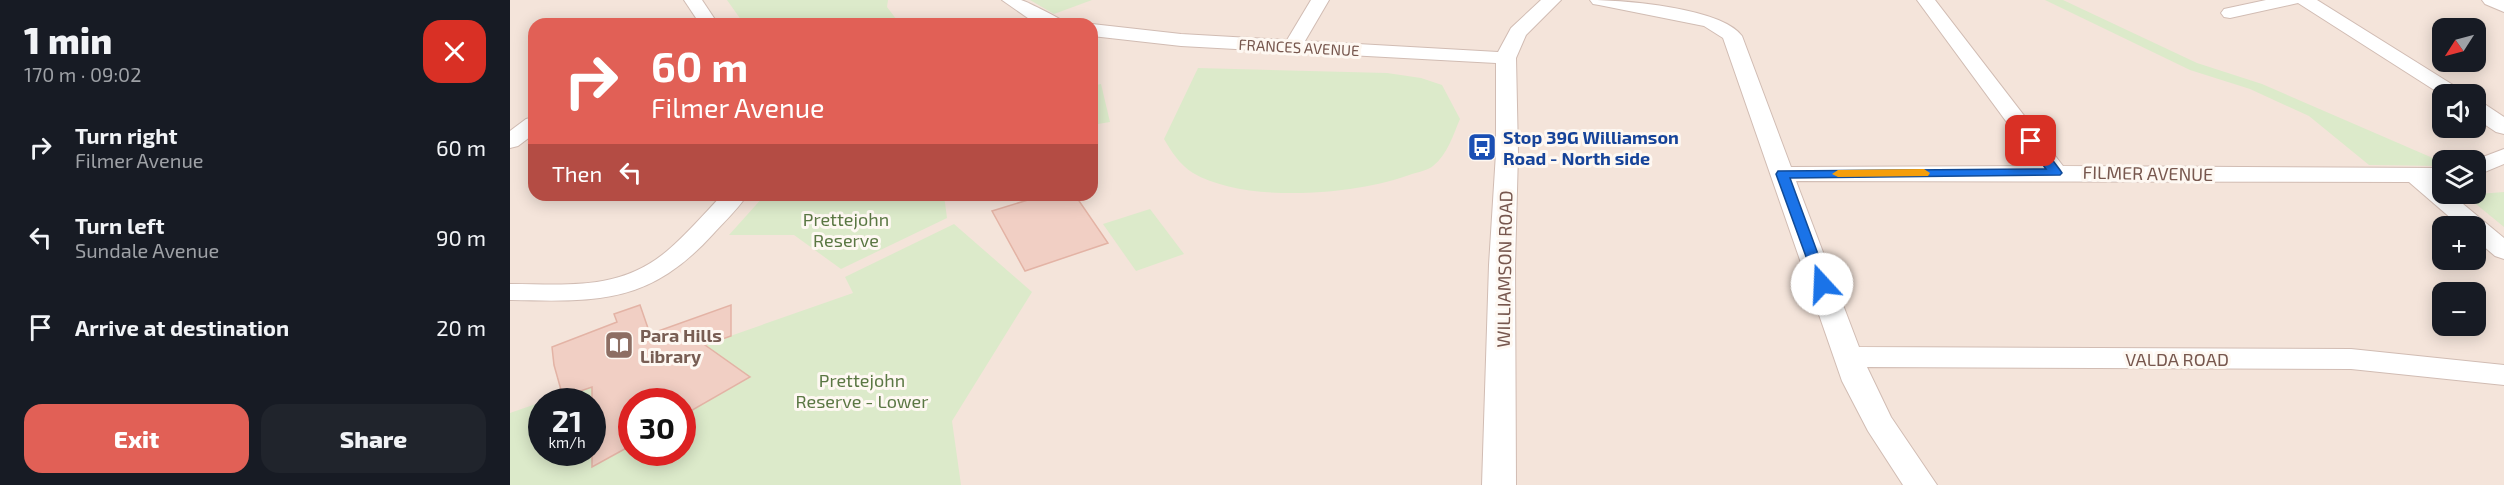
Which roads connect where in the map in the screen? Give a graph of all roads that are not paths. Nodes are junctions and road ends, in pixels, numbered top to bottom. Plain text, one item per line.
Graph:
1 (693, 0) edge
2 (1011, 0) edge
3 (1320, 0) edge
4 (1552, 0) edge
5 (1599, 0) edge
6 (1926, 0) edge
7 (2291, 0) edge
8 (2305, 0) edge
9 (2492, 0) edge
10 (2504, 7) edge
11 (2230, 13) dead end
12 (705, 18) edge
13 (1040, 18) edge
14 (1098, 31) edge
15 (1293, 46) junction
16 (1506, 58) junction
17 (2438, 84) edge
18 (2486, 115) edge
19 (2504, 127) edge
20 (528, 128) edge
21 (510, 141) edge
22 (2504, 156) edge
23 (2486, 164) edge
24 (2486, 171) edge
25 (2056, 173) junction
26 (1782, 174) junction
27 (2432, 175) edge
28 (2416, 176) junction
29 (2504, 176) edge
30 (729, 201) edge
31 (2504, 251) edge
32 (510, 292) edge
33 (1849, 357) junction
34 (2504, 375) edge
35 (1499, 485) edge
36 (1920, 485) edge

1 - 12 street
2 - 13 street
3 - 15 street
4 - 16 street, WILLIAMSON ROAD
5 - 26 street
6 - 25 street
7 - 11 street
8 - 17 street
9 - 10 street
14 - 15 street, FRANCES AVENUE
15 - 16 street, FRANCES AVENUE
16 - 35 street, WILLIAMSON ROAD
18 - 19 street
20 - 21 street
22 - 23 street
24 - 29 street
25 - 26 street, FILMER AVENUE
25 - 28 street, FILMER AVENUE
26 - 33 street
27 - 28 street, FILMER AVENUE
28 - 31 street
30 - 32 street
33 - 34 street, VALDA ROAD
33 - 36 street

